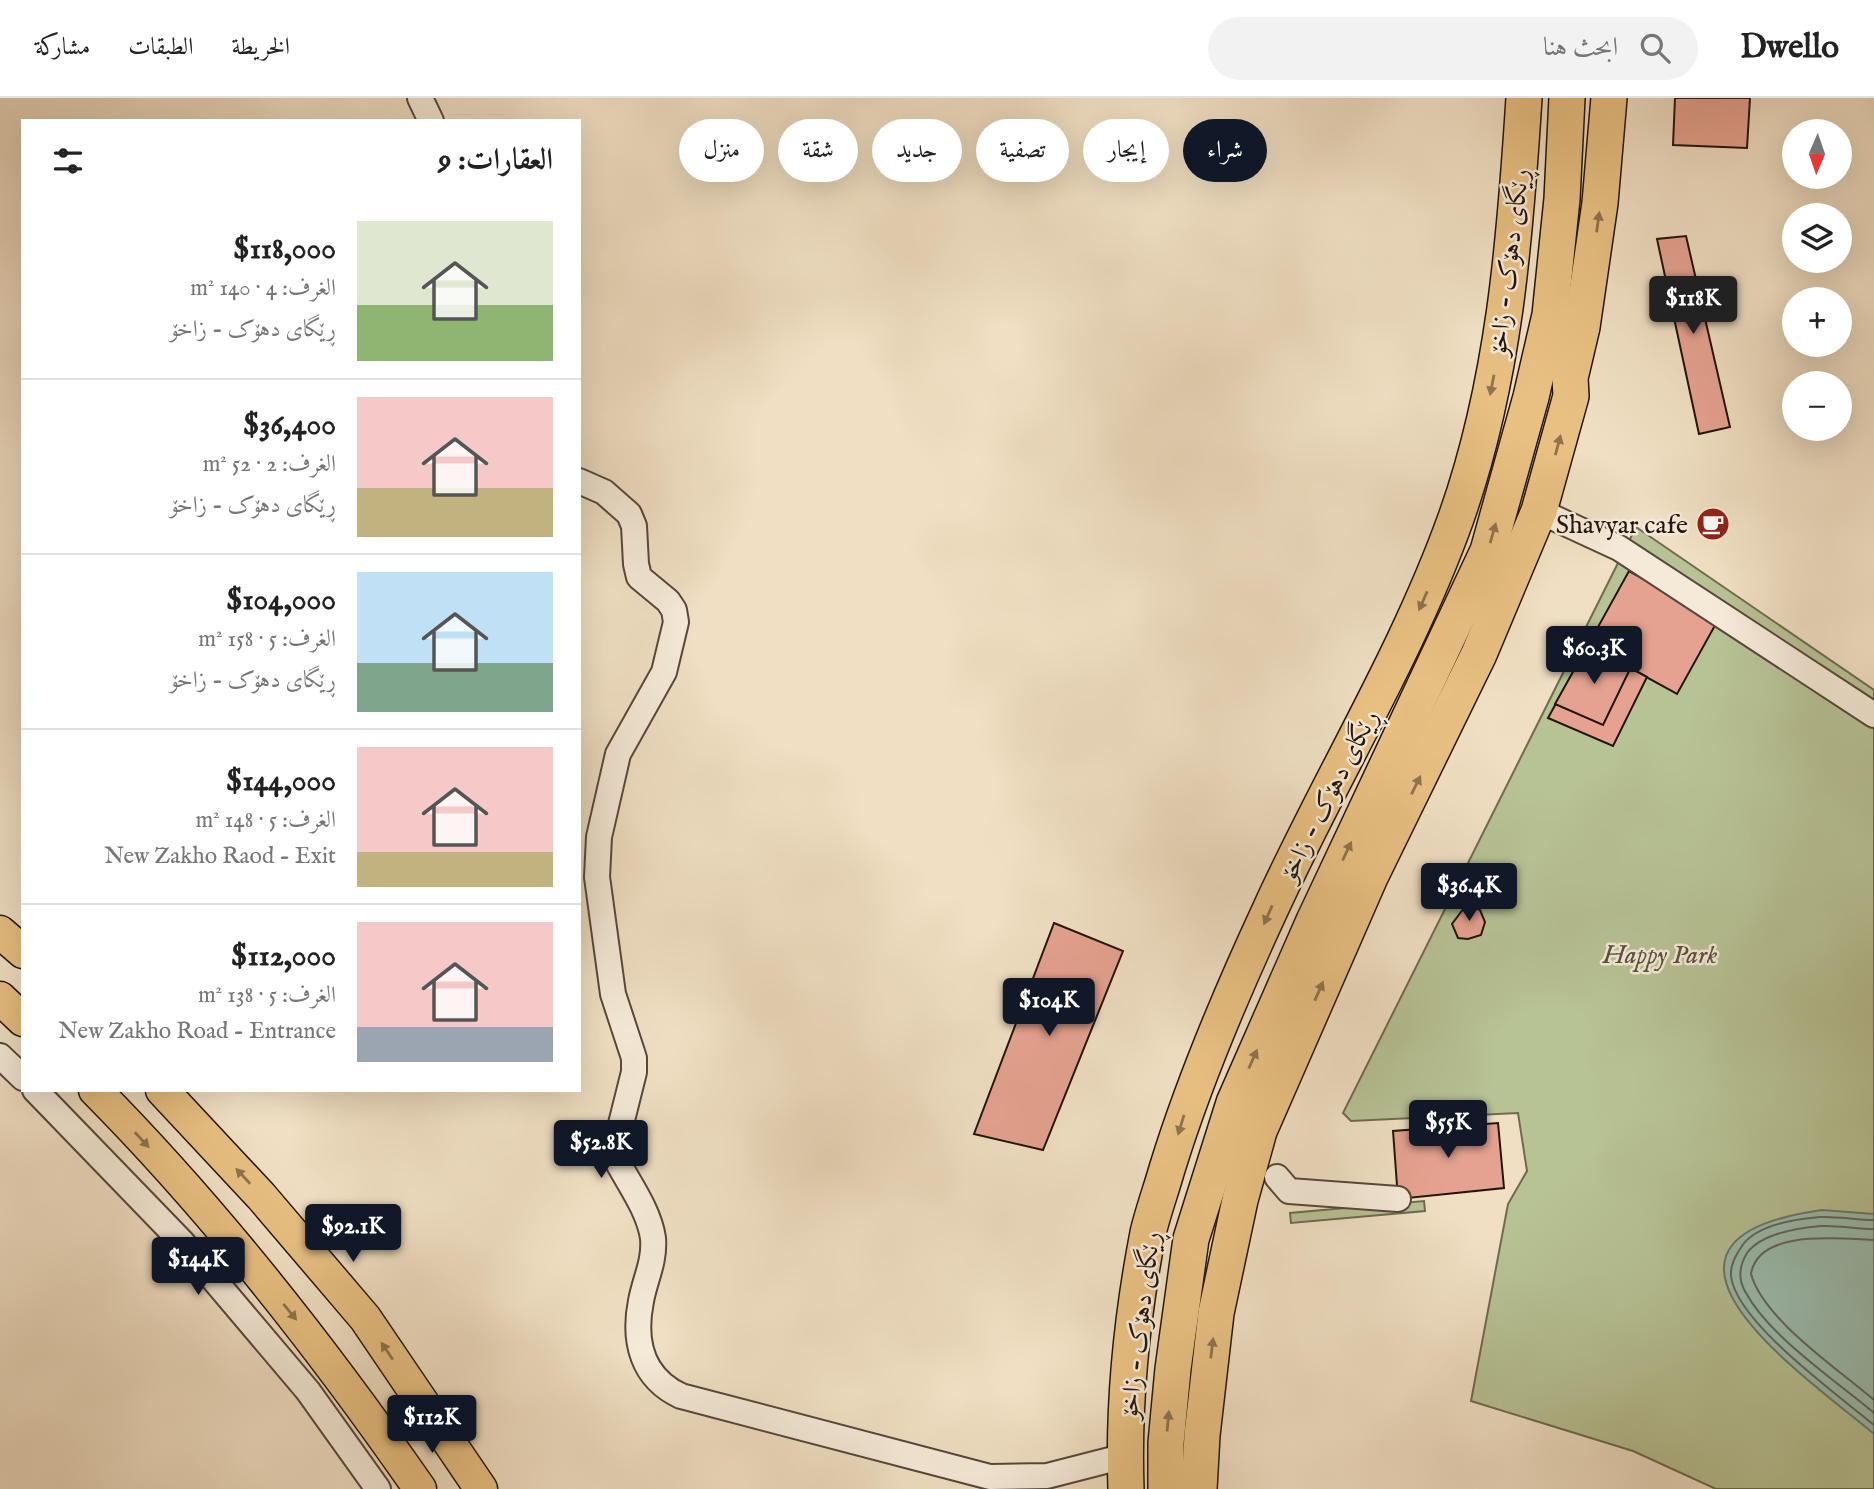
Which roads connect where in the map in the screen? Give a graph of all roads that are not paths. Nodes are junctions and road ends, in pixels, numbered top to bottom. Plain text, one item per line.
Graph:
1 (419, 98) edge
2 (1524, 98) edge
3 (1567, 98) edge
4 (1609, 98) edge
5 (431, 119) edge
6 (581, 482) edge
7 (1539, 511) junction
8 (1874, 715) edge
9 (0, 932) edge
10 (21, 950) edge
11 (0, 998) edge
12 (21, 1018) edge
13 (0, 1056) edge
14 (21, 1076) edge
15 (37, 1092) edge
16 (96, 1092) edge
17 (164, 1092) edge
18 (1277, 1177) dead end
19 (1398, 1199) dead end
20 (1181, 1307) junction
21 (1216, 1313) junction
22 (1125, 1473) edge
23 (473, 1477) edge
24 (378, 1489) edge
25 (421, 1489) edge
26 (430, 1489) edge
27 (1166, 1489) edge
28 (1199, 1489) edge

1 - 5 street
2 -> 22 highway, ڕێگای دهۆک - زاخۆ
20 -> 3 highway, ڕێگای دهۆک - زاخۆ
7 -> 4 highway
6 - 22 street
7 - 8 street
21 -> 7 highway
9 - 10 main road
11 - 12 main road
13 - 14 street
15 - 24 street
16 -> 25 main road
23 -> 17 main road
18 - 19 street
20 - 21 highway
27 -> 20 highway, ڕێگای دهۆک - زاخۆ
28 -> 21 highway
23 - 26 main road

